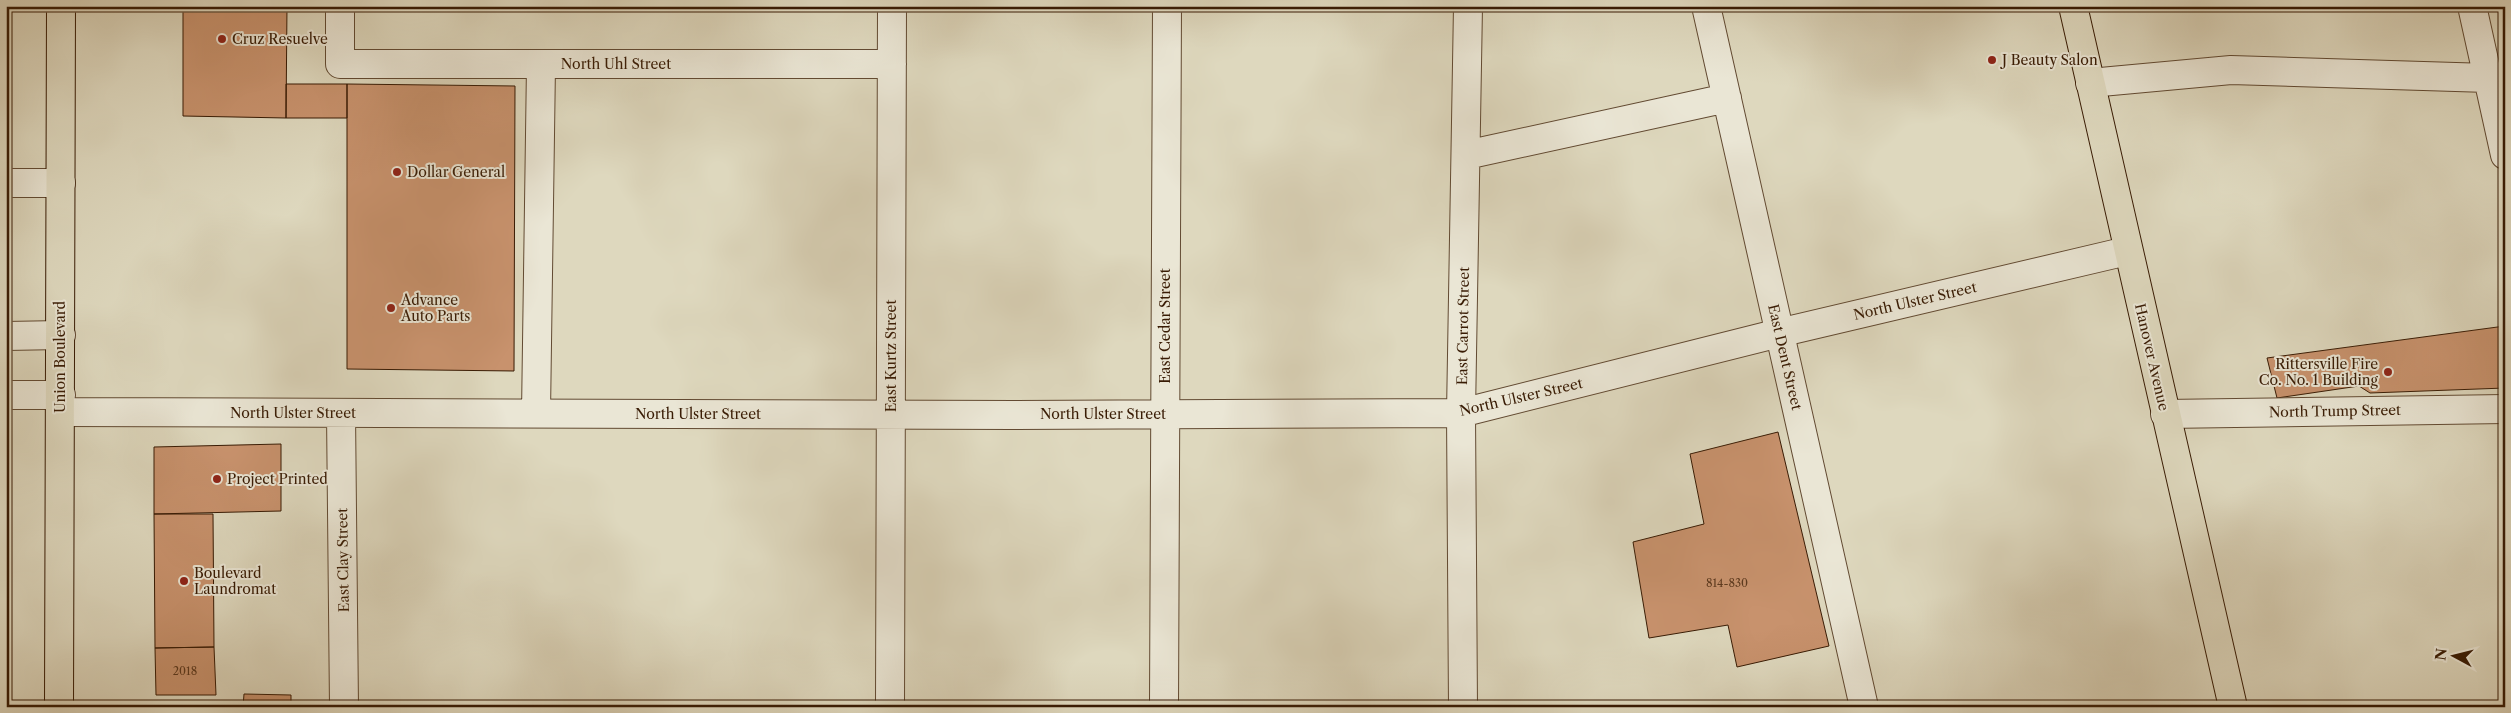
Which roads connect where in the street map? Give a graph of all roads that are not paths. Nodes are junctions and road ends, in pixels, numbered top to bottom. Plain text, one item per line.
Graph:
1 (61, 6) edge
2 (340, 6) edge
3 (892, 6) edge
4 (1166, 6) edge
5 (1468, 6) edge
6 (1706, 6) edge
7 (2073, 6) edge
8 (2472, 6) edge
9 (541, 64) junction
10 (892, 64) junction
11 (2488, 78) junction
12 (2090, 83) junction
13 (1727, 98) junction
14 (1466, 155) junction
15 (2505, 155) edge
16 (61, 182) junction
17 (6, 184) edge
18 (2127, 251) junction
19 (1779, 332) junction
20 (61, 335) junction
21 (6, 336) edge
22 (6, 396) edge
23 (60, 404) junction
24 (2505, 408) edge
25 (341, 412) junction
26 (536, 413) junction
27 (1462, 413) junction
28 (890, 414) junction
29 (1165, 414) junction
30 (2165, 414) junction
31 (59, 707) edge
32 (344, 707) edge
33 (890, 707) edge
34 (1164, 707) edge
35 (1463, 707) edge
36 (1864, 707) edge
37 (2233, 707) edge

1 - 16 main road, Union Boulevard
2 - 9 street, North Uhl Street
3 - 10 street, East Kurtz Street
4 - 29 street, East Cedar Street
5 - 14 street, East Carrot Street
6 - 13 street, East Dent Street
7 - 12 main road, Hanover Avenue
8 - 11 street
9 - 10 street, North Uhl Street
9 - 26 street
10 - 28 street, East Kurtz Street
11 - 12 street
11 - 15 street
12 - 18 main road, Hanover Avenue
13 - 14 street
13 - 19 street, East Dent Street
14 - 27 street, East Carrot Street
16 - 17 street
16 - 20 main road, Union Boulevard
18 - 19 street, North Ulster Street
18 - 30 main road, Hanover Avenue
19 - 27 street, North Ulster Street
19 - 36 street, East Dent Street
20 - 21 street
20 - 23 main road, Union Boulevard
22 - 23 street, North Ulster Street
23 - 25 street, North Ulster Street
23 - 31 main road, Union Boulevard
24 - 30 street, North Trump Street
25 - 26 street, North Ulster Street
25 - 32 street, East Clay Street
26 - 28 street, North Ulster Street
27 - 29 street, North Ulster Street
27 - 35 street, East Carrot Street
28 - 29 street, North Ulster Street
28 - 33 street, East Kurtz Street
29 - 34 street, East Cedar Street
30 - 37 main road, Hanover Avenue

